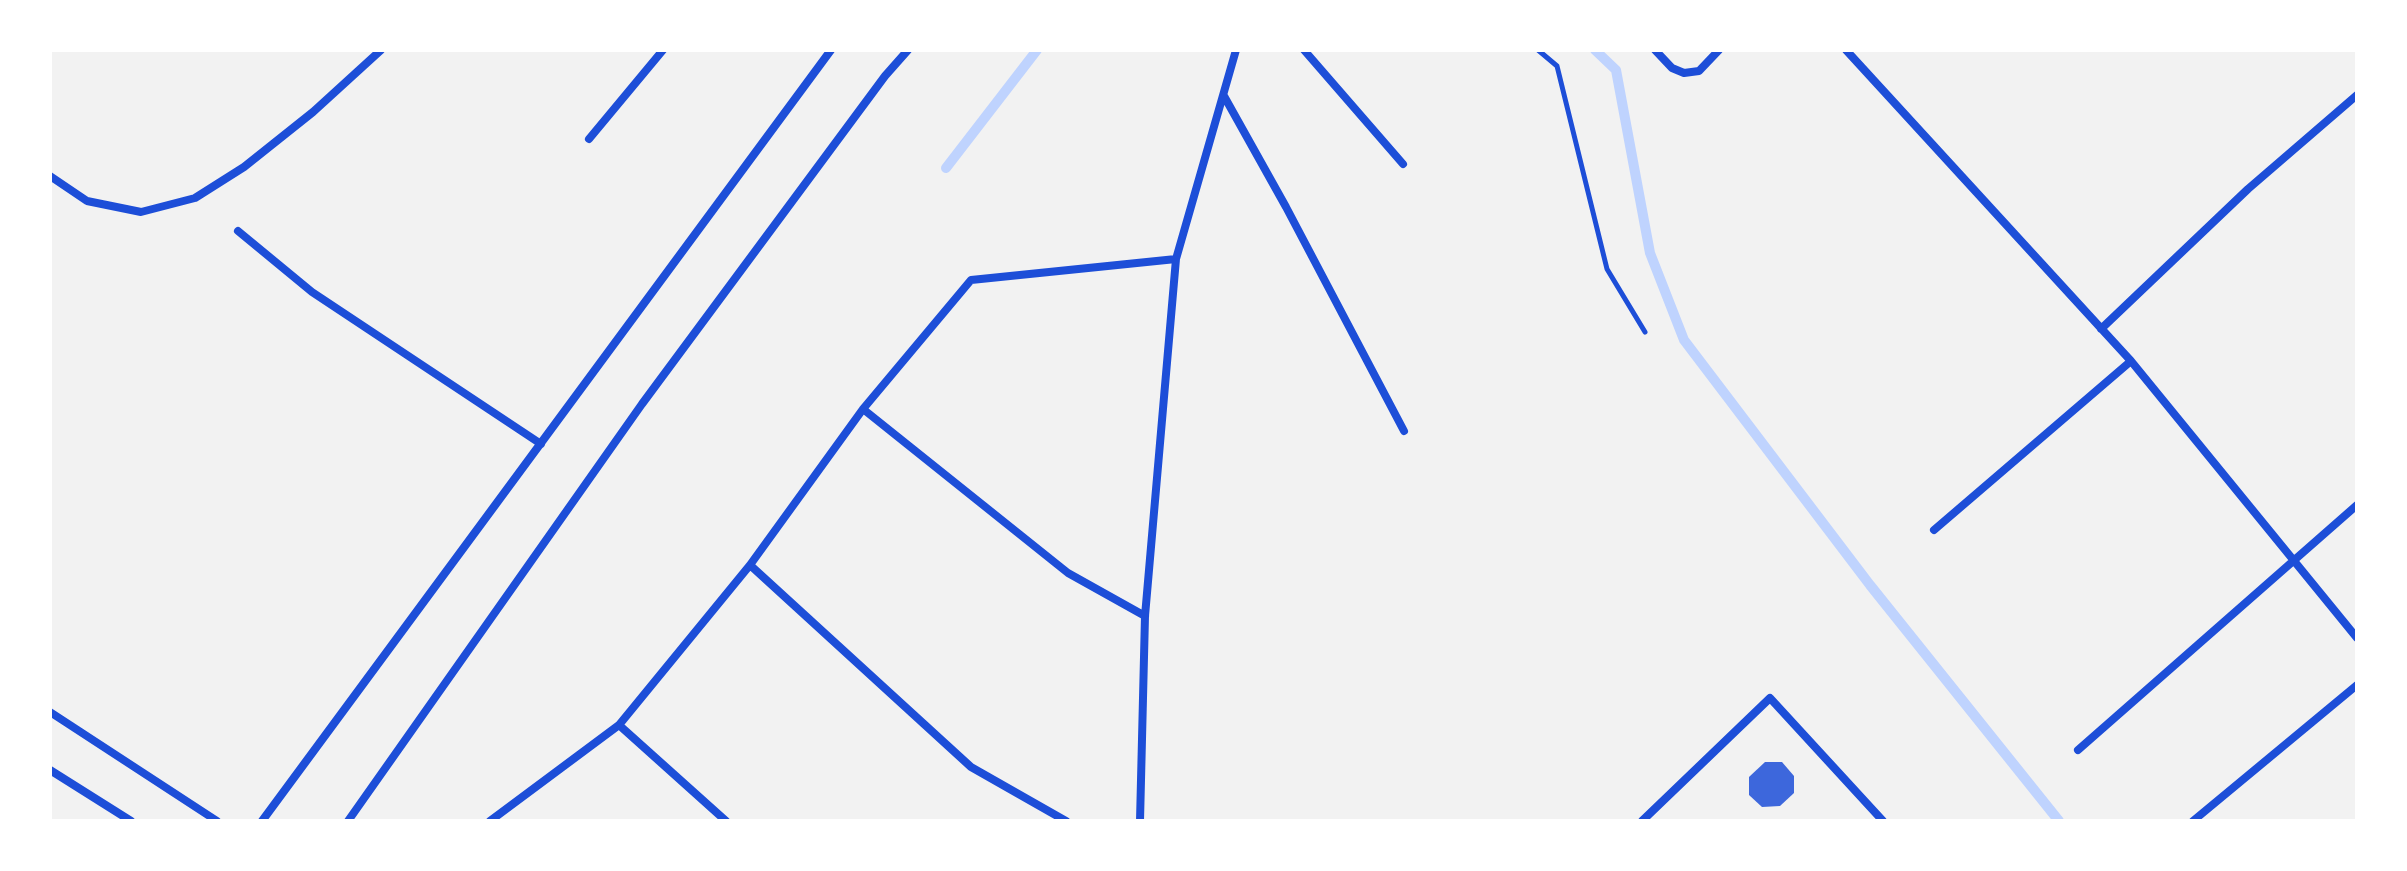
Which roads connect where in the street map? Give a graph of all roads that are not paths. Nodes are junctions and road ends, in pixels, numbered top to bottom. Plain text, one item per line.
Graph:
1 (381, 50) edge
2 (663, 50) edge
3 (831, 50) edge
4 (908, 50) edge
5 (1236, 50) edge
6 (1304, 50) edge
7 (1655, 50) edge
8 (1719, 50) edge
9 (1846, 50) edge
10 (2357, 95) edge
11 (1224, 96) junction
12 (589, 139) dead end
13 (1403, 164) dead end
14 (50, 176) edge
15 (238, 231) dead end
16 (1176, 259) junction
17 (2101, 329) junction
18 (2131, 361) junction
19 (863, 409) junction
20 (1404, 431) dead end
21 (541, 444) junction
22 (2357, 505) edge
23 (1934, 530) dead end
24 (2294, 560) junction
25 (750, 565) junction
26 (1145, 616) junction
27 (2357, 638) edge
28 (2357, 685) edge
29 (50, 712) edge
30 (619, 725) junction
31 (2078, 750) dead end
32 (50, 770) edge
33 (131, 821) edge
34 (217, 821) edge
35 (262, 821) edge
36 (348, 821) edge
37 (490, 821) edge
38 (726, 821) edge
39 (1066, 821) edge
40 (1140, 821) edge
41 (1642, 821) edge
42 (1883, 821) edge
43 (2193, 821) edge

1 - 14 street
2 - 12 street
3 - 21 street
4 - 36 street
5 - 11 street
6 - 13 street
7 - 8 street
9 - 17 street
10 - 17 street
11 - 16 street
11 - 20 street
15 - 21 street
16 - 19 street
16 - 26 street
17 - 18 street
18 - 23 street
18 - 24 street
19 - 25 street
19 - 26 street
21 - 35 street
22 - 24 street
24 - 27 street
24 - 31 street
25 - 30 street
25 - 39 street
26 - 40 street
28 - 43 street
29 - 34 street
30 - 37 street
30 - 38 street
32 - 33 street
41 - 42 street

